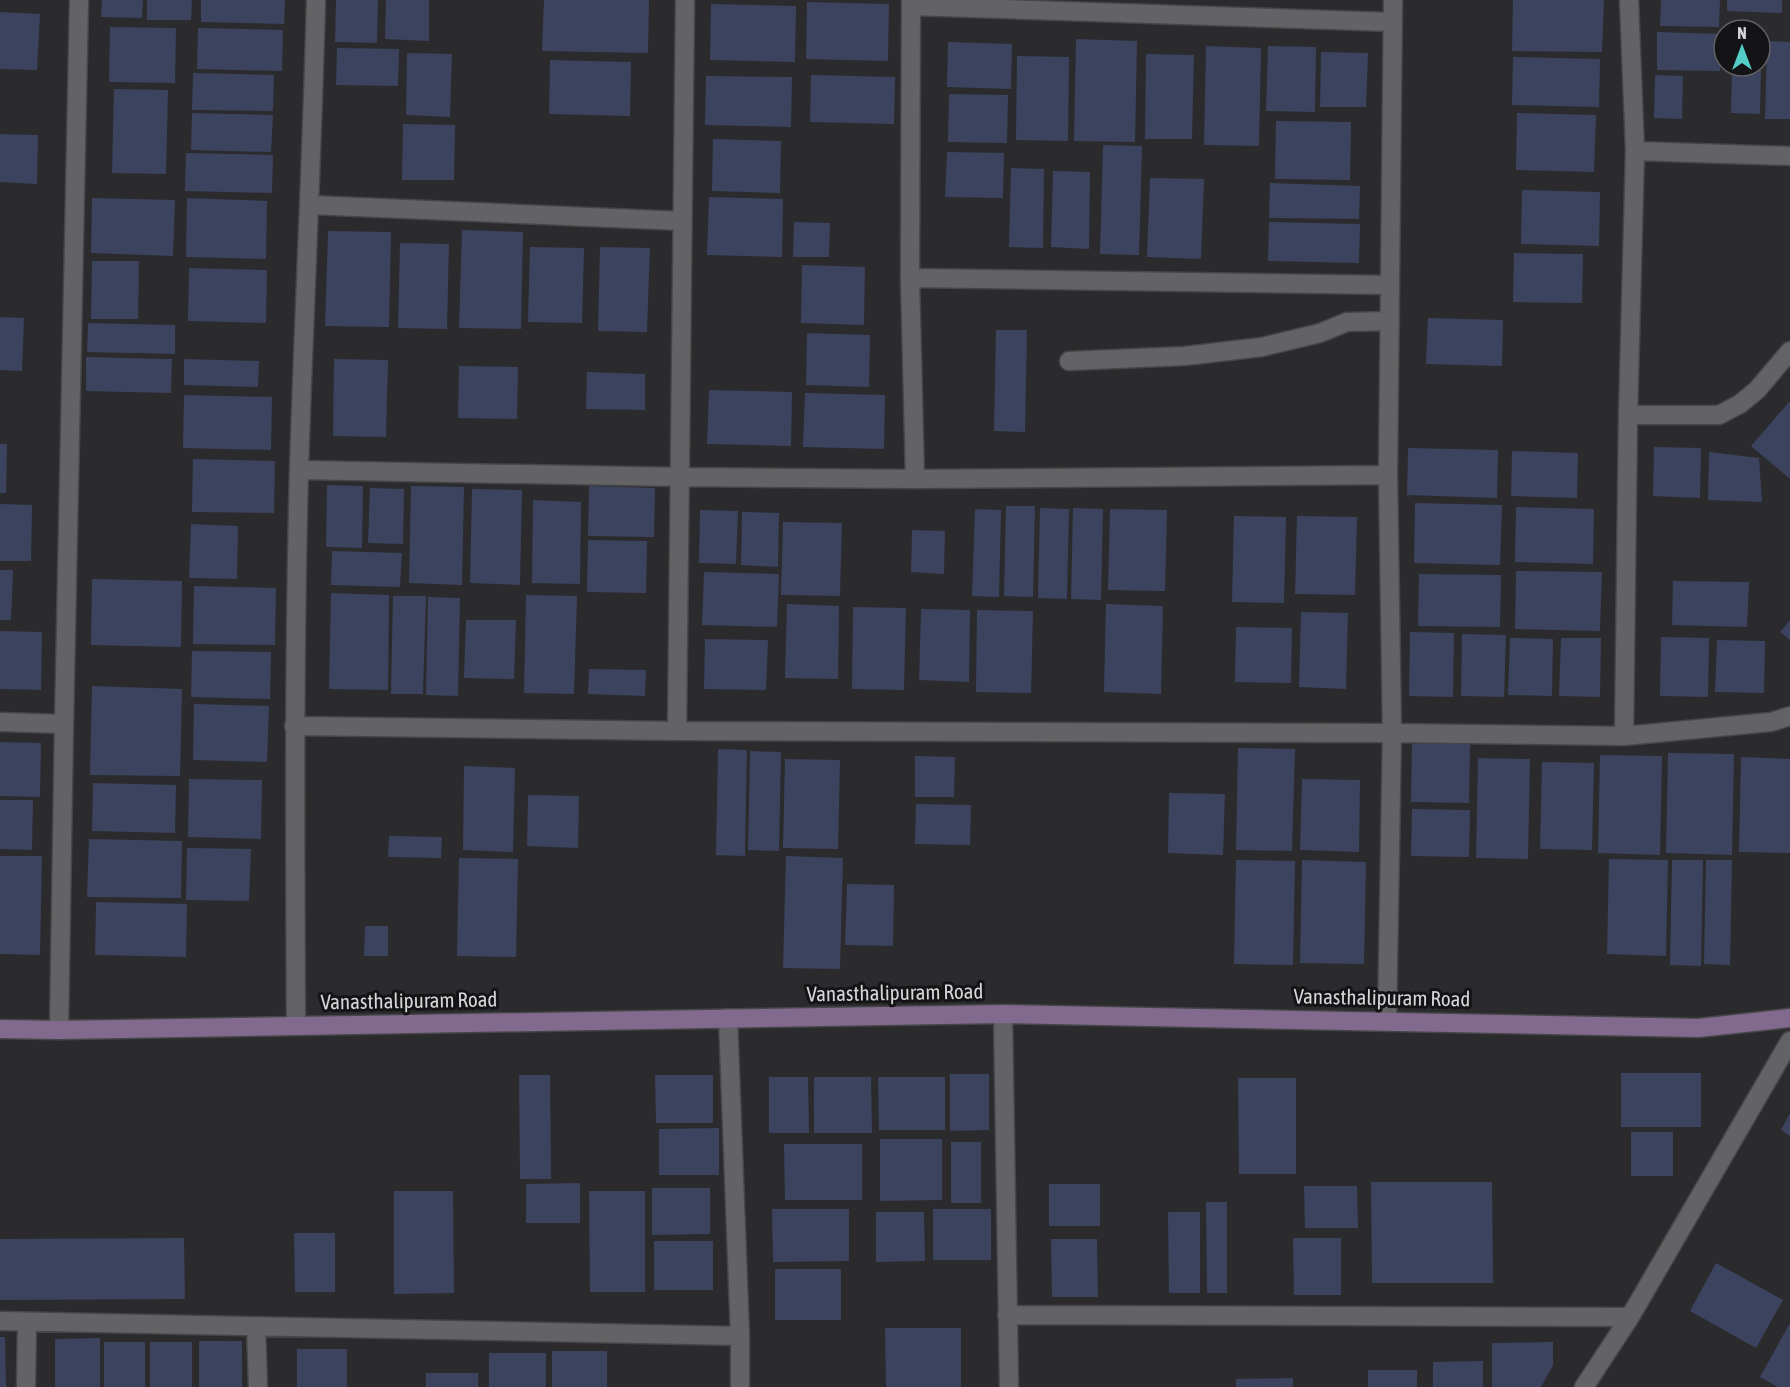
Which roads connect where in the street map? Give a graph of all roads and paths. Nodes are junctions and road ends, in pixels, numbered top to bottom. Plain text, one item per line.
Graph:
1 (79, 0) edge
2 (316, 0) edge
3 (685, 0) edge
4 (1392, 0) edge
5 (1629, 0) edge
6 (911, 3) edge
7 (1392, 22) junction
8 (1635, 151) junction
9 (1790, 156) edge
10 (310, 205) junction
11 (682, 221) junction
12 (909, 278) junction
13 (1390, 285) junction
14 (1390, 321) junction
15 (1790, 351) edge
16 (1069, 361) dead end
17 (1629, 415) junction
18 (299, 470) junction
19 (1388, 475) junction
20 (679, 477) junction
21 (915, 479) junction
22 (1790, 716) edge
23 (0, 722) edge
24 (64, 724) junction
25 (294, 726) junction
26 (677, 731) junction
27 (1392, 733) junction
28 (1624, 736) junction
29 (1003, 1014) junction
30 (728, 1018) junction
31 (1790, 1018) edge
32 (1387, 1020) junction
33 (296, 1025) junction
34 (0, 1029) edge
35 (59, 1030) junction
36 (1790, 1041) edge
37 (1007, 1315) junction
38 (1630, 1317) junction
39 (0, 1321) edge
40 (27, 1322) junction
41 (256, 1327) junction
42 (740, 1336) junction
43 (26, 1387) edge
44 (258, 1387) edge
45 (740, 1387) edge
46 (1009, 1387) edge
47 (1584, 1387) edge

1 - 24 street
2 - 10 street
3 - 11 street
4 - 7 street
5 - 8 street
6 - 7 street
6 - 12 street
7 - 13 street
8 - 9 street
8 - 17 street
10 - 11 street
10 - 18 street
11 - 20 street
12 - 13 street
12 - 21 street
13 - 14 street
14 - 16 street
14 - 19 street
15 - 17 street
17 - 28 street
18 - 20 street
18 - 25 street
19 - 21 street
19 - 27 street
20 - 21 street
20 - 26 street
22 - 28 street
23 - 24 street
24 - 35 street
25 - 26 street
25 - 33 street
26 - 27 street
27 - 28 street
27 - 32 street
29 - 30 street, Vanasthalipuram Road
29 - 32 street, Vanasthalipuram Road
29 - 37 street
30 - 33 street, Vanasthalipuram Road
30 - 42 street
31 - 32 street, Vanasthalipuram Road
33 - 35 street, Vanasthalipuram Road
34 - 35 street, Vanasthalipuram Road
36 - 38 street
37 - 38 street
37 - 46 street
38 - 47 street
39 - 40 street
40 - 41 street
40 - 43 street
41 - 42 street
41 - 44 street
42 - 45 street

